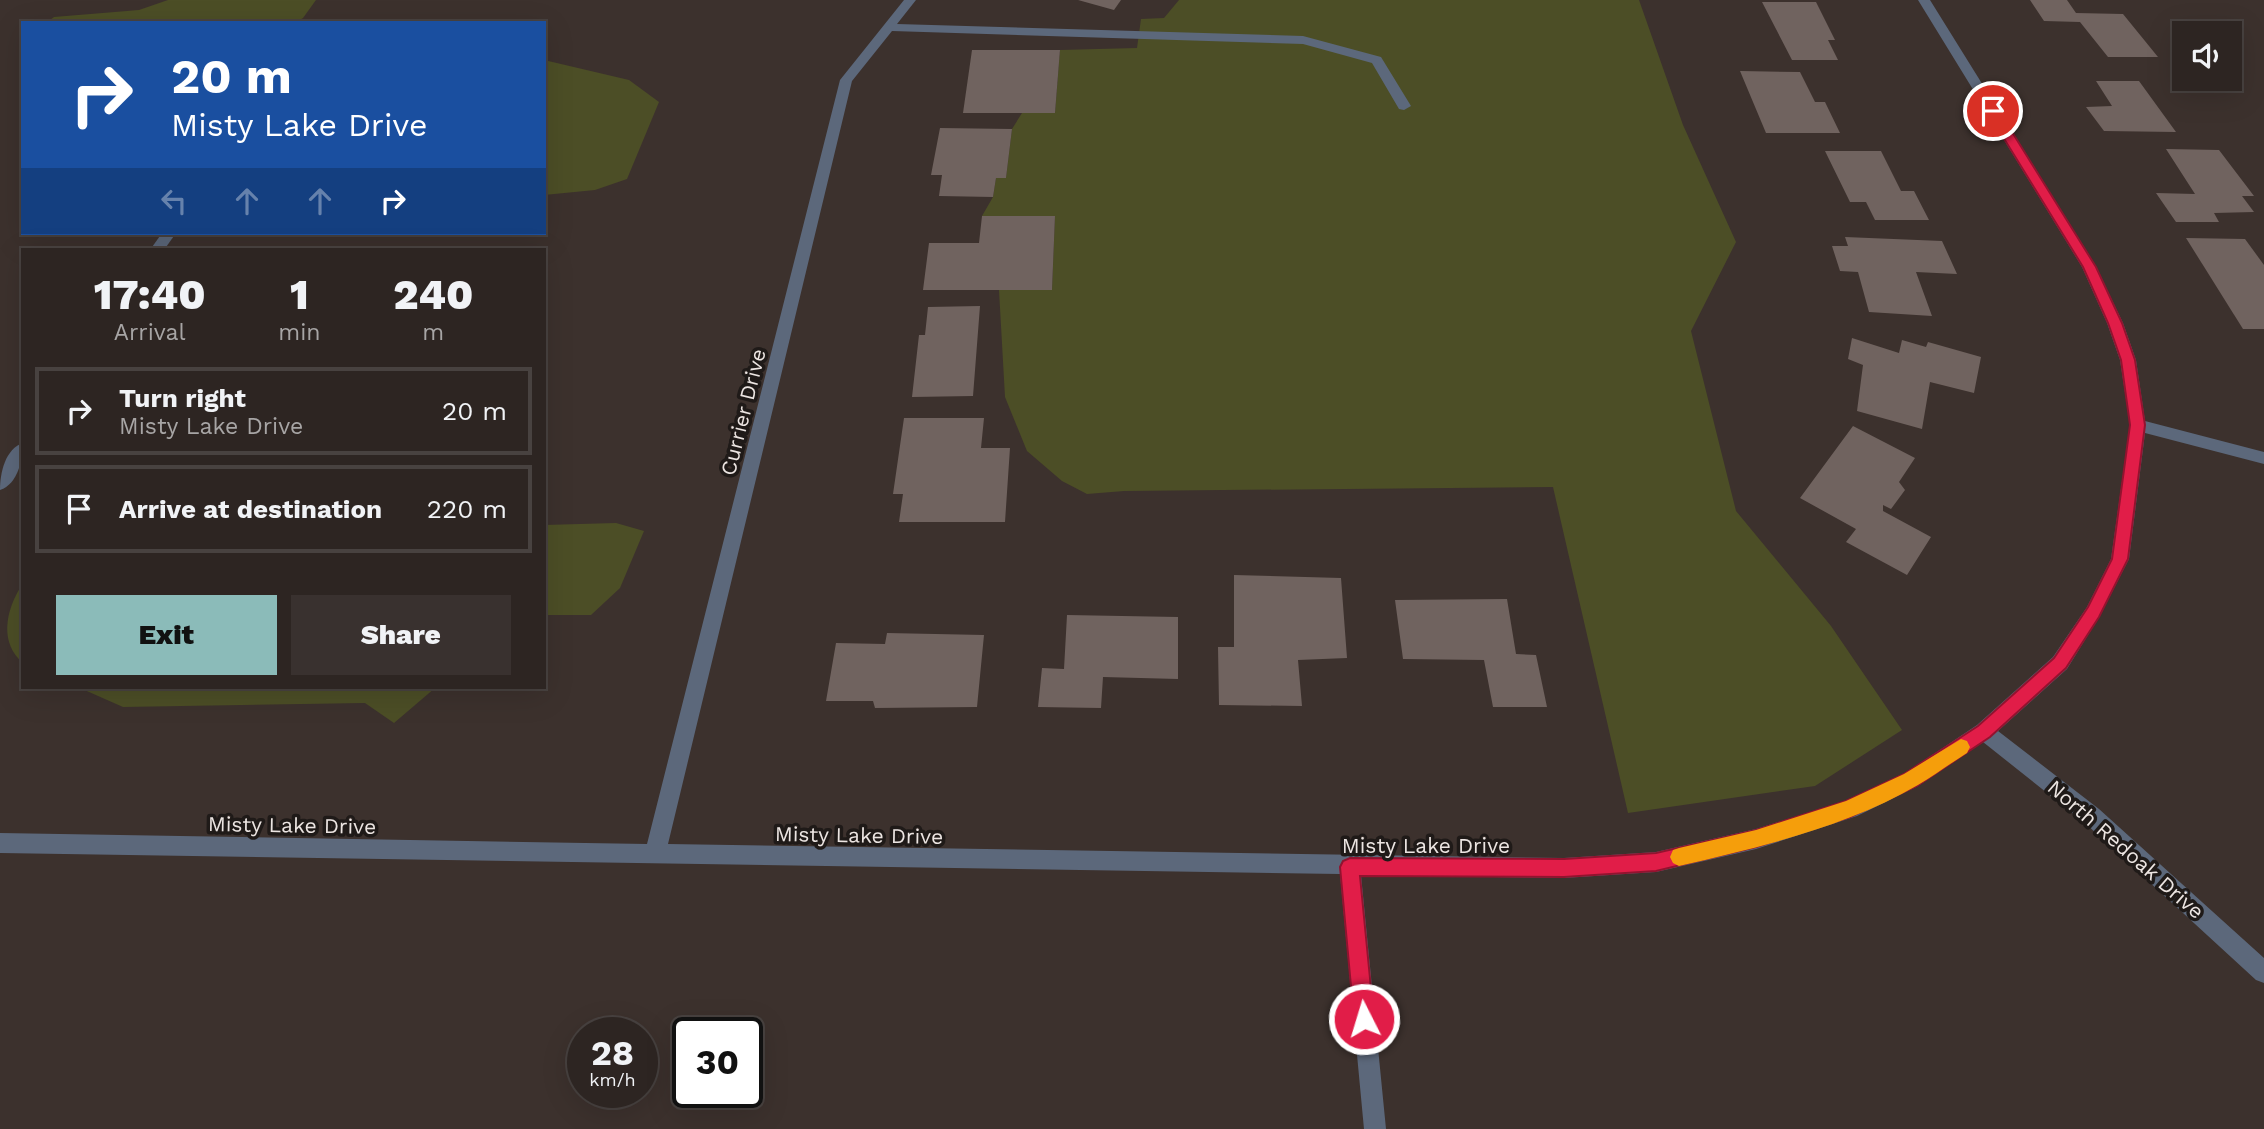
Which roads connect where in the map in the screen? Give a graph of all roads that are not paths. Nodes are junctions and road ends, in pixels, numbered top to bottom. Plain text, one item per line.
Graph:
1 (910, 0) edge
2 (1924, 0) edge
3 (887, 27) junction
4 (1404, 106) dead end
5 (2138, 425) junction
6 (21, 452) edge
7 (2264, 458) edge
8 (0, 483) edge
9 (1984, 732) junction
10 (0, 843) edge
11 (655, 854) junction
12 (1350, 867) junction
13 (2264, 972) edge
14 (1374, 1129) edge

1 - 3 street, Currier Drive
2 - 5 street, Misty Lake Drive
3 - 4 street
3 - 11 street, Currier Drive
5 - 7 street
5 - 9 street, Misty Lake Drive
6 - 8 street
9 - 12 street, Misty Lake Drive
9 - 13 street, North Redoak Drive
10 - 11 street, Misty Lake Drive
11 - 12 street, Misty Lake Drive
12 - 14 street

